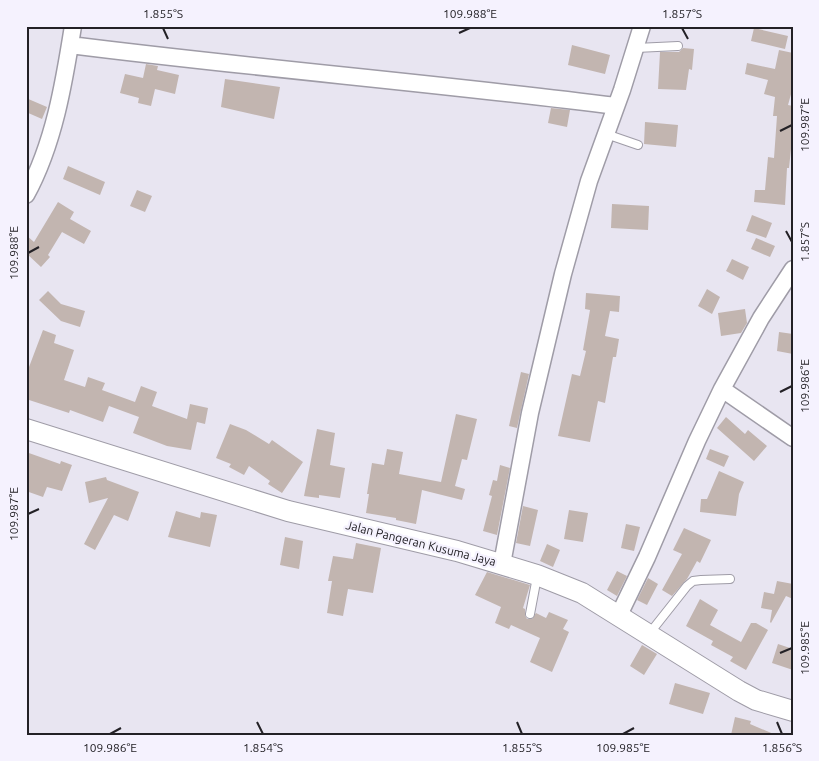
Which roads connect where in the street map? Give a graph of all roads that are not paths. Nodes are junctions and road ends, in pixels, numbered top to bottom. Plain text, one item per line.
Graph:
1 (74, 26) edge
2 (642, 26) edge
3 (70, 45) junction
4 (678, 46) dead end
5 (636, 48) junction
6 (616, 106) junction
7 (606, 134) junction
8 (638, 146) dead end
9 (26, 195) edge
10 (793, 268) edge
11 (722, 389) junction
12 (26, 429) edge
13 (793, 438) edge
14 (502, 564) junction
15 (537, 575) junction
16 (730, 579) dead end
17 (530, 614) dead end
18 (619, 615) junction
19 (649, 634) junction
20 (793, 711) edge

1 - 3 street
2 - 5 street
3 - 6 street
3 - 9 street
4 - 5 lane
5 - 6 street
6 - 7 street
7 - 8 lane
7 - 14 street
10 - 11 street
11 - 13 street
11 - 18 street
12 - 14 street, Jalan Pangeran Kusuma Jaya
14 - 15 street, Jalan Pangeran Kusuma Jaya
15 - 17 lane
15 - 18 street, Jalan Pangeran Kusuma Jaya
16 - 19 lane
18 - 19 street, Jalan Pangeran Kusuma Jaya
19 - 20 street, Jalan Pangeran Kusuma Jaya

